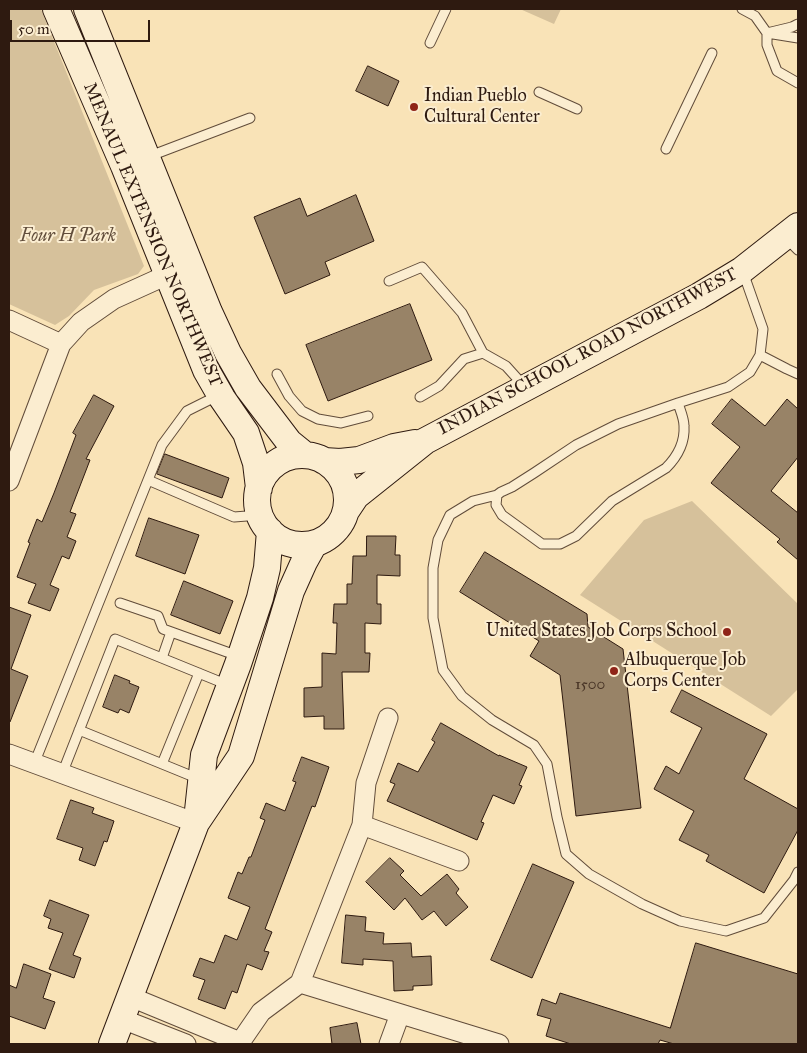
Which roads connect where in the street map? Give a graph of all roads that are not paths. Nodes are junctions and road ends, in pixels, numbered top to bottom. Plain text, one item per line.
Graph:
1 (56, 9) edge
2 (87, 9) edge
3 (446, 9) edge
4 (742, 9) edge
5 (798, 24) edge
6 (767, 33) junction
7 (798, 38) edge
8 (430, 43) dead end
9 (712, 53) dead end
10 (798, 83) edge
11 (539, 92) dead end
12 (577, 109) dead end
13 (250, 118) dead end
14 (666, 149) dead end
15 (136, 162) junction
16 (794, 237) edge
17 (742, 270) junction
18 (167, 276) junction
19 (389, 281) dead end
20 (9, 320) edge
21 (62, 344) junction
22 (483, 354) junction
23 (760, 354) junction
24 (277, 374) dead end
25 (798, 374) edge
26 (526, 388) junction
27 (220, 395) junction
28 (420, 397) dead end
29 (678, 403) junction
30 (368, 416) dead end
31 (425, 441) junction
32 (315, 458) junction
33 (9, 480) edge
34 (148, 480) junction
35 (259, 488) junction
36 (496, 495) junction
37 (346, 511) junction
38 (265, 523) junction
39 (314, 544) junction
40 (120, 603) dead end
41 (171, 632) junction
42 (241, 657) junction
43 (162, 658) junction
44 (199, 673) junction
45 (230, 686) junction
46 (388, 718) dead end
47 (79, 730) junction
48 (9, 754) edge
49 (34, 764) junction
50 (162, 764) junction
51 (62, 774) junction
52 (201, 780) junction
53 (196, 823) junction
54 (362, 826) junction
55 (458, 861) dead end
56 (798, 872) edge
57 (300, 983) junction
58 (126, 1008) junction
59 (400, 1014) junction
60 (240, 1043) edge
61 (112, 1044) edge
62 (186, 1044) edge
63 (389, 1044) edge
64 (499, 1044) edge

1 - 15 main road, MENAUL EXTENSION NORTHWEST
2 - 15 main road, MENAUL EXTENSION NORTHWEST
3 - 8 lane
4 - 6 lane
5 - 6 lane
6 - 7 lane
6 - 10 lane
9 - 14 lane
11 - 12 lane
13 - 15 lane
15 - 18 main road, MENAUL EXTENSION NORTHWEST
15 - 32 main road, MENAUL EXTENSION NORTHWEST
16 - 17 main road, INDIAN SCHOOL ROAD NORTHWEST
17 - 23 lane
17 - 26 main road, INDIAN SCHOOL ROAD NORTHWEST
18 - 21 street
18 - 27 main road, MENAUL EXTENSION NORTHWEST
19 - 22 lane
20 - 21 street
21 - 33 street
22 - 26 lane
22 - 28 lane
23 - 25 lane
23 - 29 lane
24 - 30 lane
26 - 31 main road, INDIAN SCHOOL ROAD NORTHWEST
27 - 34 lane
27 - 35 main road, MENAUL EXTENSION NORTHWEST
29 - 36 lane
29 - 36 lane
31 - 32 main road, INDIAN SCHOOL ROAD NORTHWEST
31 - 37 main road, INDIAN SCHOOL ROAD NORTHWEST
32 - 35 main road
32 - 37 main road
34 - 38 lane
34 - 49 lane
35 - 38 main road
36 - 56 lane
37 - 39 main road
38 - 39 main road
38 - 42 main road
39 - 53 main road
40 - 41 lane
41 - 42 lane
41 - 43 lane
42 - 45 main road
43 - 44 lane
43 - 47 lane
44 - 45 lane
44 - 50 lane
45 - 52 main road
46 - 54 street
47 - 50 lane
47 - 51 lane
48 - 49 street
49 - 51 street
50 - 52 lane
51 - 53 street
52 - 53 main road
53 - 58 main road
54 - 55 street
54 - 57 street
57 - 59 street
57 - 60 street
58 - 60 street
58 - 61 main road
58 - 62 street
59 - 63 street
59 - 64 street

